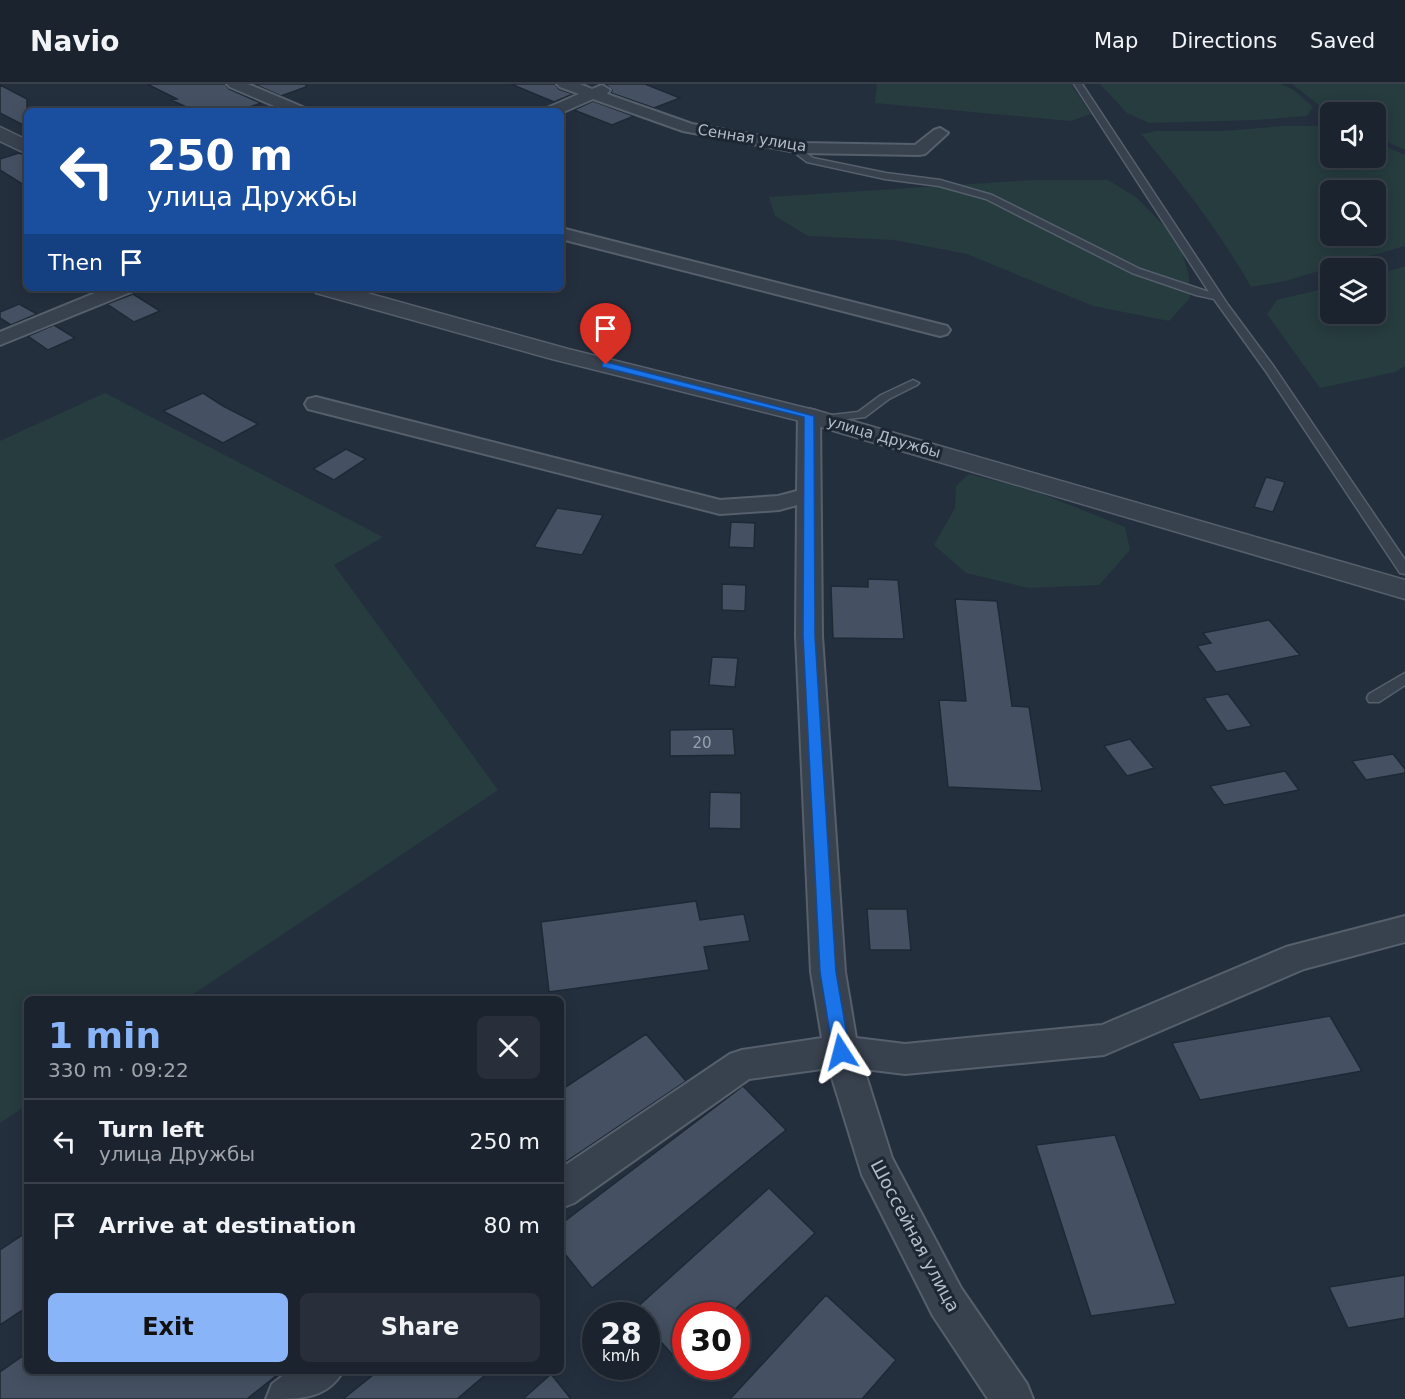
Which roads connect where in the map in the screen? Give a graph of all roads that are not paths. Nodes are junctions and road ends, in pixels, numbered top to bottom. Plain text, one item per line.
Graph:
1 (235, 84) edge
2 (565, 84) edge
3 (615, 84) edge
4 (1078, 84) edge
5 (592, 94) junction
6 (292, 108) edge
7 (560, 108) edge
8 (0, 133) edge
9 (940, 133) dead end
10 (24, 146) edge
11 (790, 146) junction
12 (564, 234) edge
13 (117, 291) edge
14 (339, 291) edge
15 (1217, 296) junction
16 (940, 330) dead end
17 (0, 339) edge
18 (913, 383) dead end
19 (316, 404) dead end
20 (816, 417) junction
21 (809, 495) junction
22 (1405, 570) edge
23 (1405, 590) edge
24 (1405, 678) edge
25 (1374, 698) dead end
26 (1405, 930) edge
27 (841, 1052) junction
28 (564, 1189) edge
29 (318, 1374) edge
30 (287, 1399) edge
31 (1012, 1399) edge

1 - 6 street
2 - 5 street, Сенная улица
3 - 5 street
4 - 15 lane
5 - 7 street
5 - 11 street, Сенная улица
8 - 10 street
9 - 11 street, Сенная улица
11 - 15 lane
12 - 16 street
13 - 17 street
14 - 20 street, улица Дружбы
15 - 22 lane
18 - 20 lane
19 - 21 street
20 - 21 street, Шоссейная улица
20 - 23 street, улица Дружбы
21 - 27 street, Шоссейная улица
24 - 25 lane
26 - 27 street
27 - 28 street
27 - 31 street, Шоссейная улица
29 - 30 street

